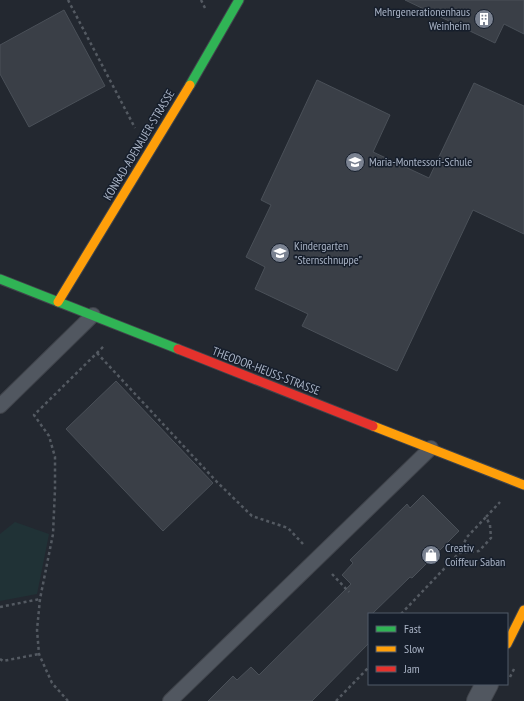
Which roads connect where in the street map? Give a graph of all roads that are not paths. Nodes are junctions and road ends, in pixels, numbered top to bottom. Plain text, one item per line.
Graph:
1 (239, 0) edge
2 (0, 279) edge
3 (58, 302) junction
4 (93, 315) junction
5 (0, 406) edge
6 (431, 448) junction
7 (521, 484) edge
8 (524, 610) edge
9 (508, 642) edge
10 (486, 685) edge
11 (170, 701) edge
12 (478, 701) edge

1 - 3 street, KONRAD-ADENAUER-STRASSE
2 - 3 street, THEODOR-HEUSS-STRASSE
3 - 4 street, THEODOR-HEUSS-STRASSE
4 - 5 lane
4 - 6 street, THEODOR-HEUSS-STRASSE
6 - 7 street, THEODOR-HEUSS-STRASSE
6 - 11 lane
8 - 9 street
10 - 12 street

